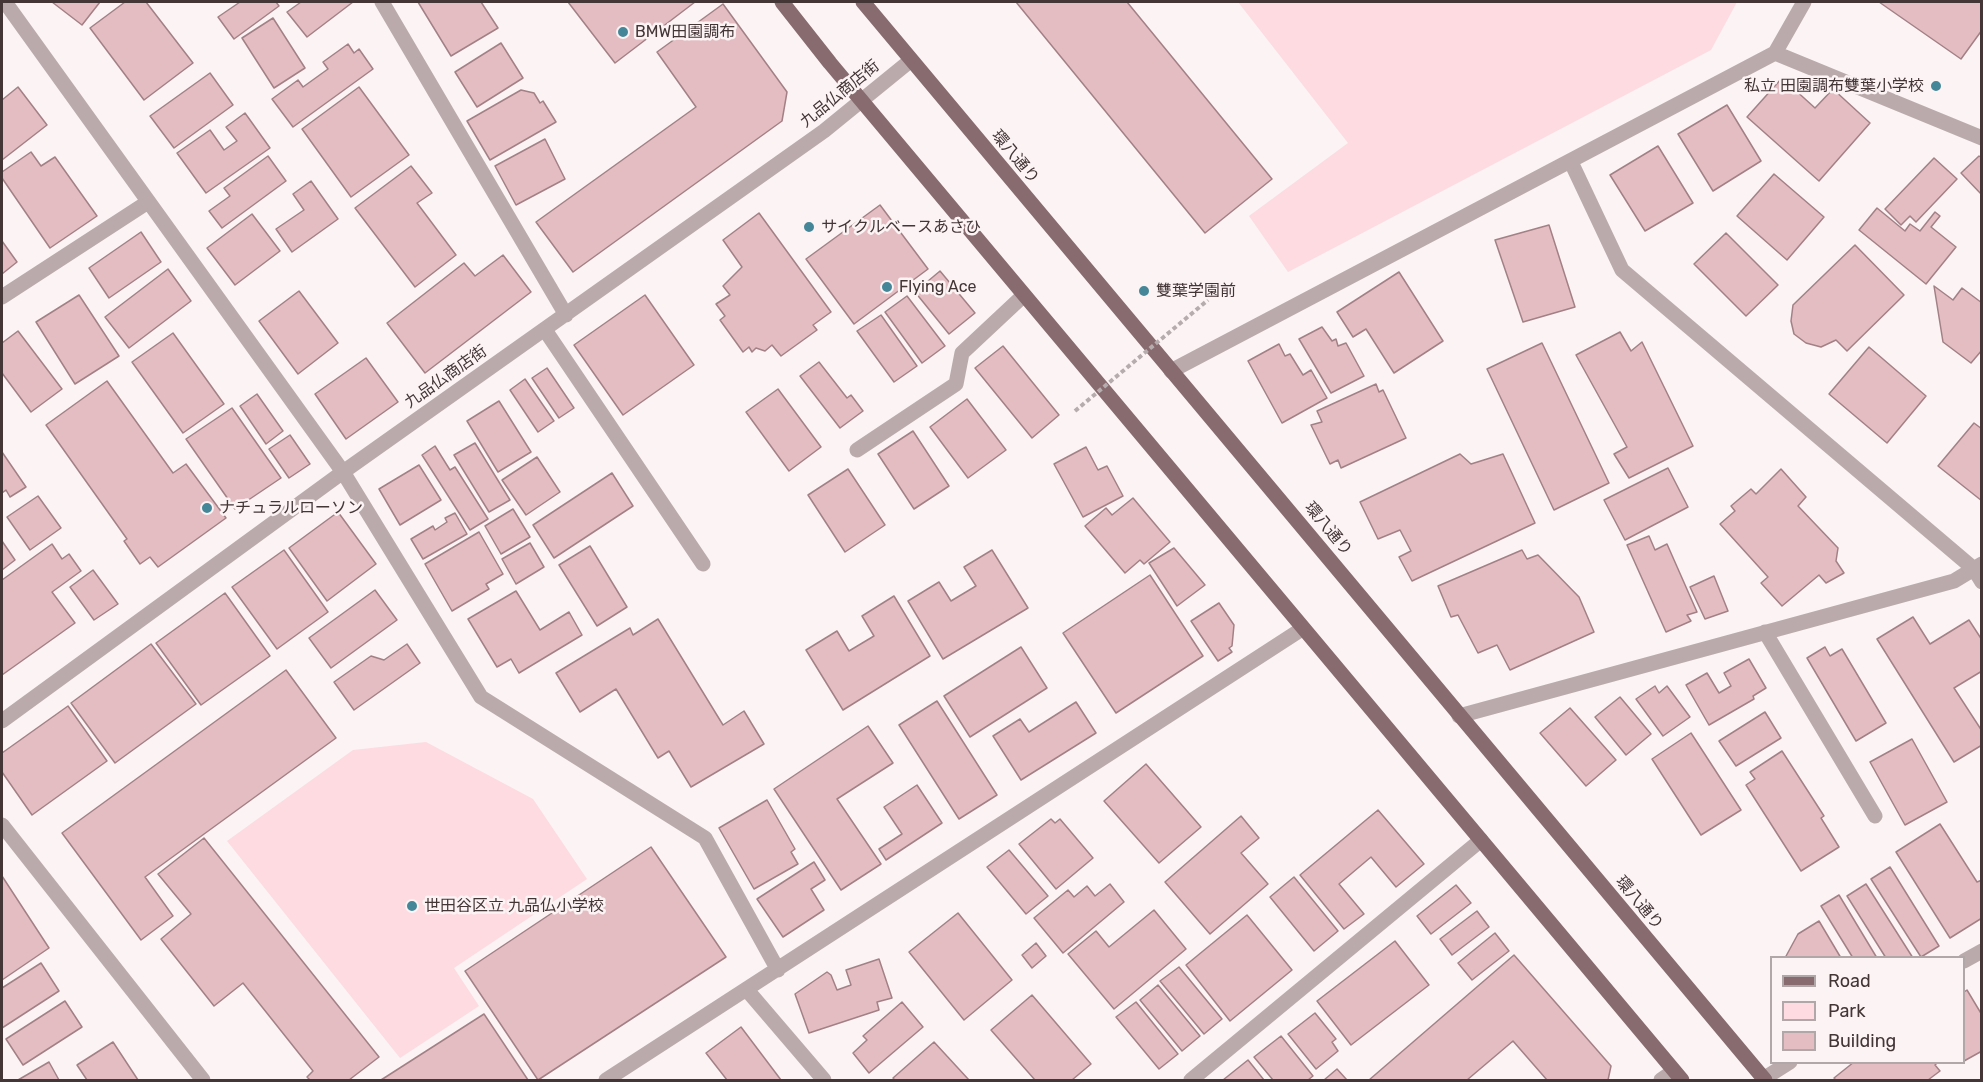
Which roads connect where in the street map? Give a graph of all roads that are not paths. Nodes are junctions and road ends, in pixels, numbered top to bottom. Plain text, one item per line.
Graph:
1 (5, 2) edge
2 (382, 2) edge
3 (782, 2) edge
4 (863, 2) edge
5 (1804, 2) edge
6 (1775, 53) junction
7 (910, 61) junction
8 (861, 100) junction
9 (1982, 138) edge
10 (1571, 162) junction
11 (148, 202) junction
12 (1024, 295) junction
13 (2, 297) edge
14 (566, 315) junction
15 (545, 330) junction
16 (1171, 371) junction
17 (857, 450) dead end
18 (343, 472) junction
19 (703, 564) dead end
20 (1978, 566) edge
21 (1982, 582) edge
22 (1302, 629) junction
23 (1765, 632) junction
24 (1459, 716) junction
25 (2, 722) edge
26 (1875, 816) dead end
27 (2, 825) edge
28 (1481, 840) junction
29 (1982, 951) edge
30 (1965, 960) edge
31 (778, 970) junction
32 (747, 990) junction
33 (1787, 1064) edge
34 (1678, 1076) edge
35 (203, 1080) edge
36 (606, 1080) edge
37 (824, 1080) edge
38 (1191, 1080) edge
39 (1661, 1080) edge
40 (1764, 1080) edge

1 - 11 street
2 - 14 street
3 - 8 main road
4 - 7 main road, 環八通り
5 - 6 street
6 - 9 street
6 - 10 street
7 - 8 street, 九品仏商店街
7 - 16 main road, 環八通り
8 - 12 main road
8 - 14 street, 九品仏商店街
10 - 16 street
10 - 20 street
11 - 13 street
11 - 18 street
12 - 17 street
12 - 22 main road
14 - 15 street, 九品仏商店街
15 - 18 street, 九品仏商店街
15 - 19 street
16 - 24 main road, 環八通り
18 - 25 street, 九品仏商店街
18 - 31 street
20 - 21 street
20 - 23 street
22 - 28 main road
22 - 31 street
23 - 24 street
23 - 26 street
24 - 40 main road, 環八通り
27 - 35 street
28 - 34 main road
28 - 38 street
29 - 30 street
31 - 32 street
32 - 36 street
32 - 37 street
33 - 40 street
34 - 39 street

